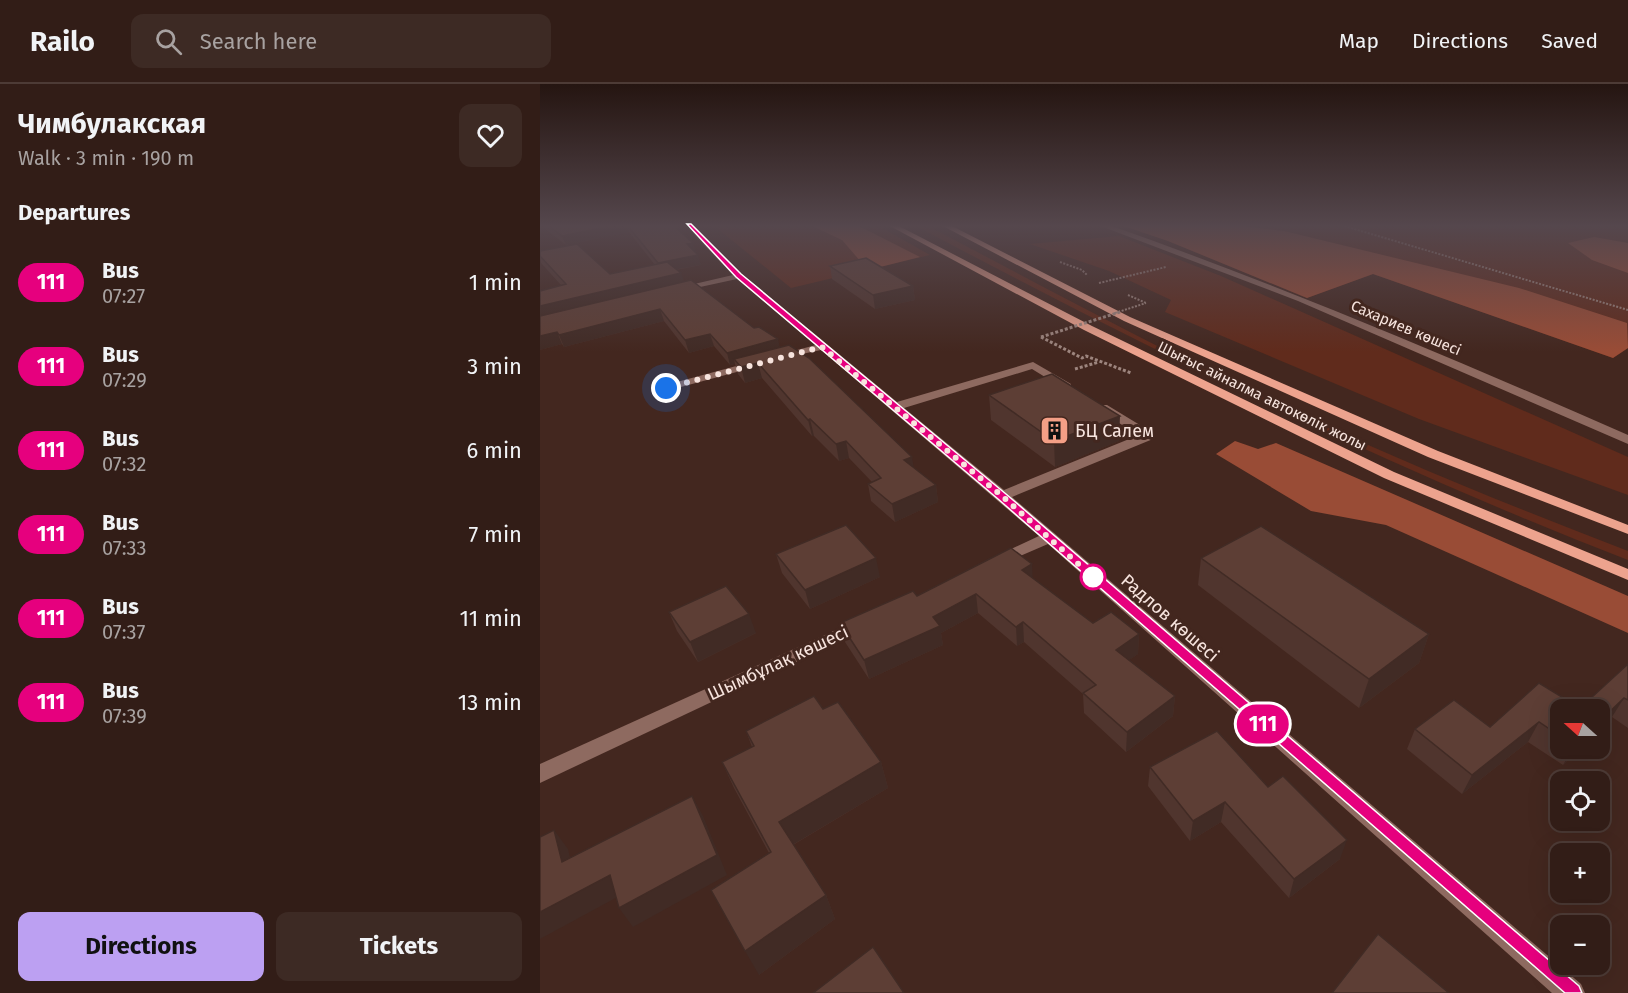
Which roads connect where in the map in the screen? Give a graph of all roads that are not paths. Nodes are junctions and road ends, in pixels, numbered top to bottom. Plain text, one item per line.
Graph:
1 (731, 267) edge
2 (973, 267) edge
3 (1027, 267) edge
4 (1216, 267) edge
5 (739, 276) junction
6 (672, 292) edge
7 (822, 347) junction
8 (666, 388) dead end
9 (894, 407) junction
10 (1628, 440) edge
11 (1002, 496) junction
12 (1628, 530) edge
13 (1048, 538) junction
14 (983, 568) edge
15 (1628, 575) edge
16 (875, 618) edge
17 (540, 774) edge
18 (1572, 993) edge

1 - 5 street, Радлов көшесі
2 - 15 main road, Шығыс айналма автокөлік жолы
3 - 12 main road
4 - 10 street, Сахариев көшесі
5 - 6 street
5 - 7 street, Радлов көшесі
7 - 8 street
7 - 9 street, Радлов көшесі
9 - 11 street, Радлов көшесі
9 - 11 street
11 - 13 street, Радлов көшесі
13 - 14 street
13 - 18 street, Радлов көшесі
16 - 17 street, Шымбұлақ көшесі

